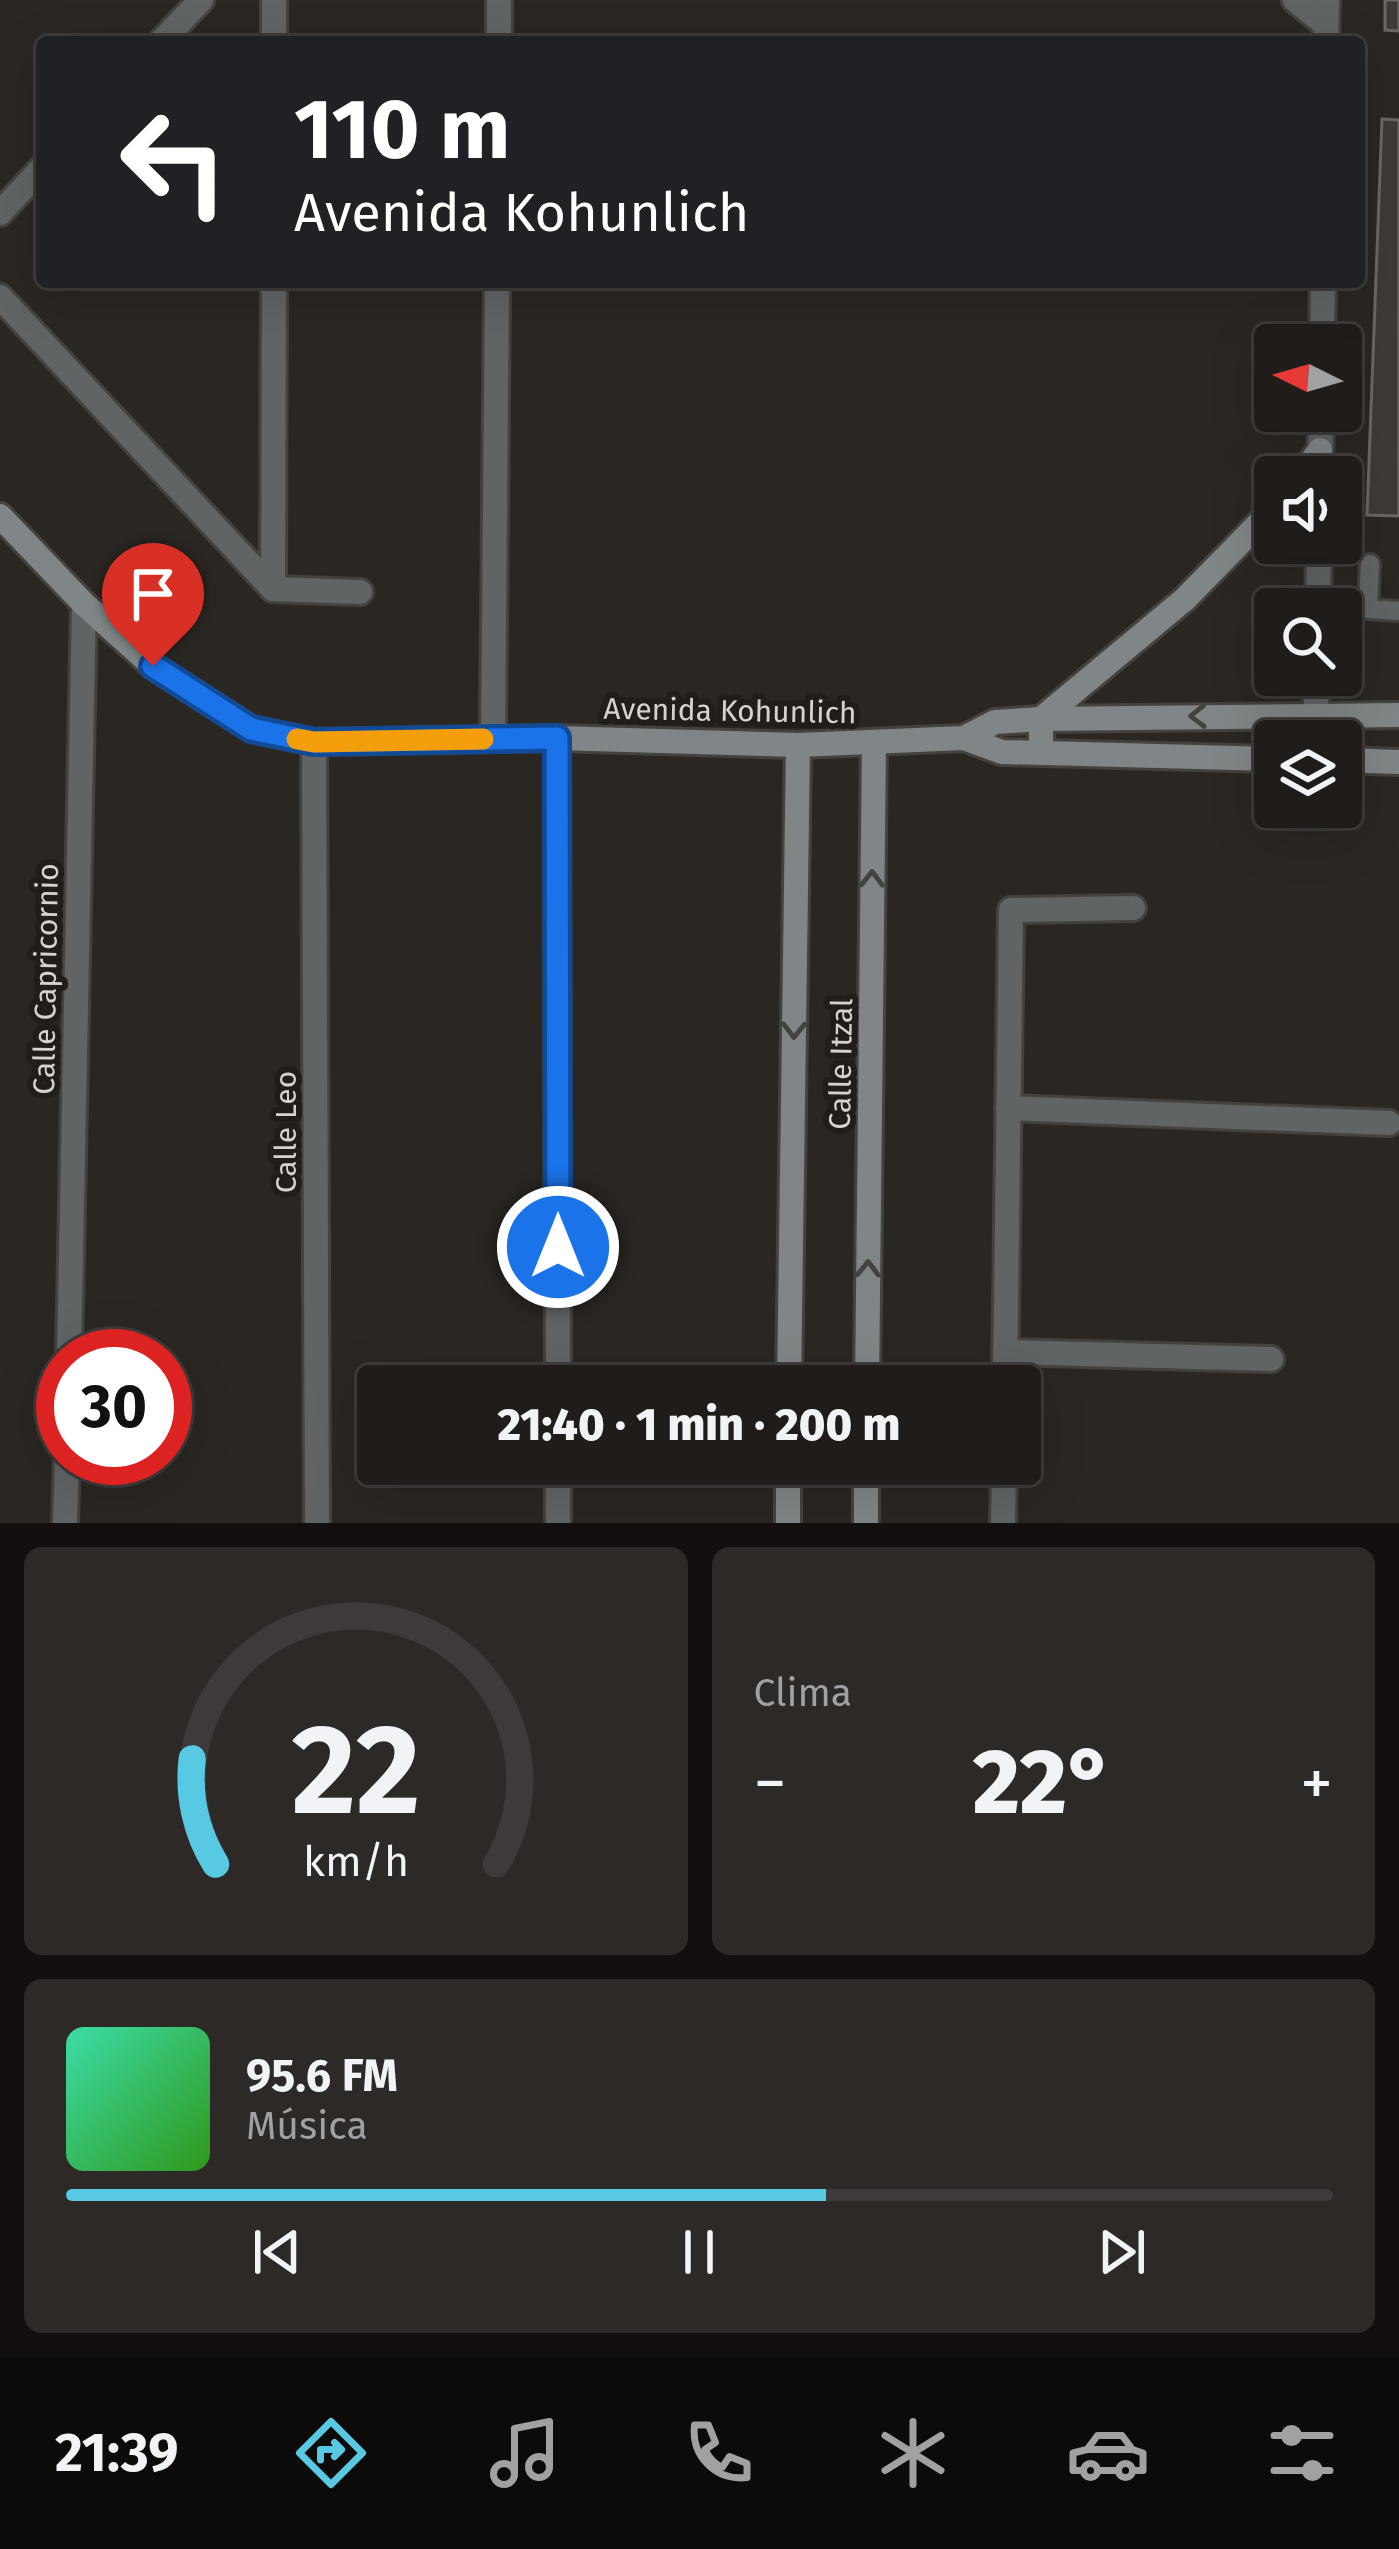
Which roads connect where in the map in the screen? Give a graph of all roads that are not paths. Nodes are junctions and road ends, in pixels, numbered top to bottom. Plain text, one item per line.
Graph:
1 (200, 0) edge
2 (274, 0) edge
3 (500, 0) edge
4 (1295, 0) edge
5 (1326, 22) edge
6 (167, 36) edge
7 (274, 36) edge
8 (499, 36) edge
9 (36, 174) edge
10 (0, 213) edge
11 (274, 288) edge
12 (497, 288) edge
13 (1322, 288) edge
14 (0, 297) edge
15 (1322, 324) edge
16 (1320, 432) edge
17 (1320, 450) junction
18 (1315, 456) edge
19 (1320, 456) edge
20 (0, 516) edge
21 (1254, 528) edge
22 (1370, 564) dead end
23 (273, 589) junction
24 (360, 592) dead end
25 (84, 604) junction
26 (1399, 611) edge
27 (1316, 696) edge
28 (1316, 715) junction
29 (1399, 715) edge
30 (1041, 719) junction
31 (964, 737) junction
32 (557, 738) junction
33 (494, 739) junction
34 (314, 742) junction
35 (874, 742) junction
36 (797, 745) junction
37 (1040, 753) junction
38 (1254, 758) edge
39 (1362, 761) edge
40 (1399, 762) edge
41 (1133, 908) dead end
42 (1008, 1108) junction
43 (1389, 1123) dead end
44 (70, 1329) edge
45 (1005, 1352) junction
46 (1270, 1359) dead end
47 (558, 1365) edge
48 (790, 1365) edge
49 (867, 1365) edge
50 (1005, 1365) edge
51 (66, 1485) edge
52 (558, 1485) edge
53 (788, 1485) edge
54 (866, 1485) edge
55 (1004, 1485) edge
56 (65, 1523) edge
57 (317, 1523) edge
58 (558, 1523) edge
59 (788, 1523) edge
60 (866, 1523) edge
61 (1003, 1523) edge

1 - 6 street
2 - 7 street
3 - 8 street
4 - 5 street
9 - 10 street
11 - 23 street
12 - 33 street
13 - 15 street
14 - 23 street
16 - 17 street
17 - 18 street
17 - 19 street
20 - 25 street, Avenida Kohunlich
21 - 30 street
22 - 26 lane
23 - 24 street
25 - 34 street, Avenida Kohunlich
25 - 44 street, Calle Capricornio
27 - 28 street
28 - 29 street, Avenida Kohunlich
28 -> 30 street, Avenida Kohunlich
30 - 31 street, Avenida Kohunlich
30 - 37 street
31 - 35 street, Avenida Kohunlich
31 - 37 street, Avenida Kohunlich
32 - 33 street, Avenida Kohunlich
32 - 36 street, Avenida Kohunlich
32 - 47 street
33 - 34 street, Avenida Kohunlich
34 - 57 street, Calle Leo
35 - 36 street, Avenida Kohunlich
49 -> 35 street, Calle Itzal
36 -> 48 street, Calle Itzal
37 - 38 street, Avenida Kohunlich
39 - 40 street
41 - 42 street
42 - 43 street
42 - 45 street
45 - 46 street
45 - 50 street
51 - 56 street
52 - 58 street
53 - 59 street
54 - 60 street
55 - 61 street

